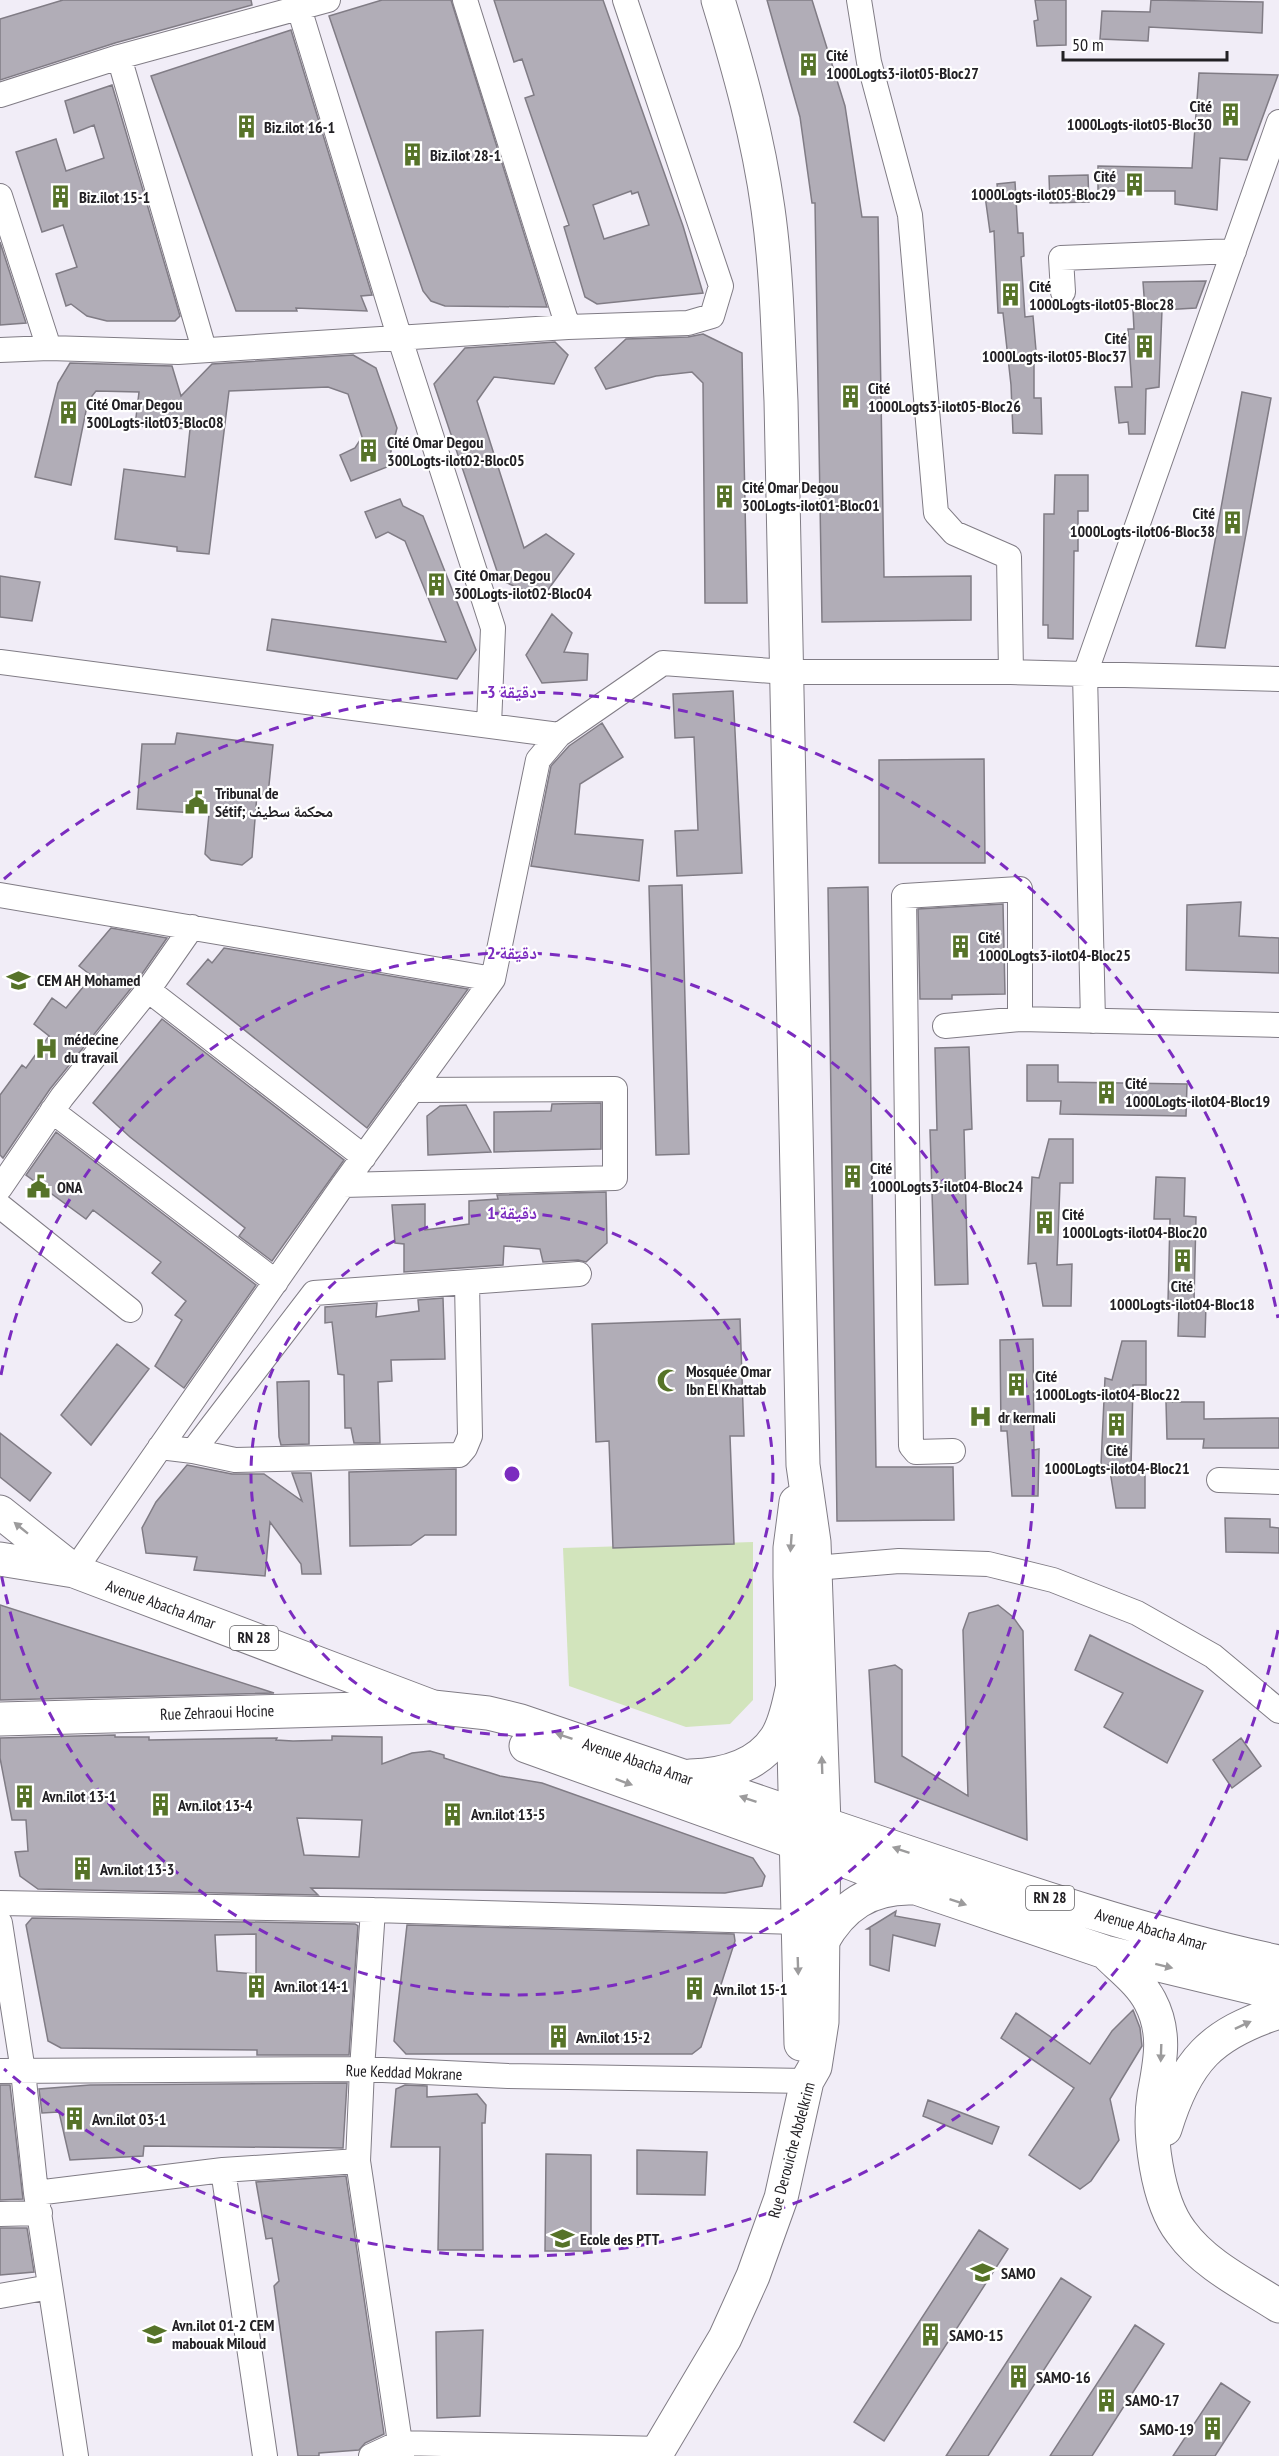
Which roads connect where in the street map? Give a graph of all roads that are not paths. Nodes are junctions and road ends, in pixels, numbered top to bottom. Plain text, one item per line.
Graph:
1 (328, 0) edge
2 (465, 0) edge
3 (625, 0) edge
4 (718, 0) edge
5 (859, 0) edge
6 (299, 8) junction
7 (119, 57) junction
8 (0, 95) edge
9 (1279, 122) edge
10 (0, 196) edge
11 (1234, 251) junction
12 (1063, 292) dead end
13 (568, 327) junction
14 (400, 339) junction
15 (49, 348) junction
16 (0, 350) edge
17 (204, 350) junction
18 (0, 662) edge
19 (786, 672) junction
20 (1011, 672) junction
21 (1085, 674) junction
22 (1279, 680) edge
23 (489, 725) junction
24 (559, 735) junction
25 (0, 895) edge
26 (192, 927) junction
27 (493, 979) junction
28 (148, 990) junction
29 (1020, 1019) junction
30 (1093, 1021) junction
31 (1279, 1025) edge
32 (945, 1026) dead end
33 (412, 1090) junction
34 (52, 1111) junction
35 (364, 1157) junction
36 (343, 1185) junction
37 (0, 1188) edge
38 (0, 1206) edge
39 (579, 1274) dead end
40 (276, 1282) junction
41 (467, 1282) junction
42 (130, 1310) dead end
43 (160, 1447) junction
44 (193, 1451) junction
45 (953, 1451) dead end
46 (1219, 1480) dead end
47 (1279, 1482) edge
48 (0, 1512) edge
49 (0, 1559) edge
50 (74, 1571) junction
51 (802, 1572) junction
52 (793, 1685) junction
53 (433, 1707) junction
54 (1279, 1711) edge
55 (0, 1719) edge
56 (681, 1776) junction
57 (810, 1834) junction
58 (916, 1888) junction
59 (0, 1903) edge
60 (373, 1910) junction
61 (797, 1922) junction
62 (0, 1923) edge
63 (1279, 1936) edge
64 (822, 1942) junction
65 (1220, 1949) junction
66 (1104, 1952) junction
67 (1279, 1962) edge
68 (1279, 1994) edge
69 (1279, 2012) edge
70 (362, 2069) junction
71 (12, 2071) edge
72 (807, 2081) junction
73 (1156, 2156) junction
74 (358, 2161) junction
75 (223, 2170) junction
76 (38, 2203) junction
77 (0, 2214) edge
78 (50, 2287) junction
79 (0, 2296) edge
80 (1279, 2306) edge
81 (400, 2450) edge
82 (658, 2452) edge
83 (76, 2456) edge
84 (265, 2456) edge
85 (370, 2456) edge

1 - 6 street
2 - 13 street
3 - 13 street
4 - 19 main road
5 - 20 street
6 - 7 street
6 - 14 street
7 - 8 street
7 - 17 street
9 - 11 street
10 - 15 street
11 - 12 street
11 - 21 street
13 - 14 street
14 - 17 street
14 - 23 street
15 - 16 street
15 - 17 street
18 - 23 street
19 - 20 street
19 - 24 street
19 - 51 main road
20 - 21 street
21 - 22 street
21 - 30 street
23 - 24 street
24 - 27 street
25 - 26 street
26 - 27 street
26 - 28 street
27 - 33 street
28 - 34 street
28 - 35 street
29 - 30 street
29 - 32 street
29 - 45 street
30 - 31 street
33 - 35 street
33 - 36 street
34 - 37 street
34 - 40 street
35 - 36 street
36 - 40 street
38 - 42 street
39 - 41 street
40 - 43 street
41 - 44 street
41 - 44 street
43 - 44 street
43 - 50 street
46 - 47 street
50 -> 48 main road
49 - 50 main road, Avenue Abacha Amar / RN 28
50 - 53 main road, Avenue Abacha Amar / RN 28
51 - 52 main road
51 - 54 street
57 -> 51 main road
52 - 56 main road
52 - 57 main road
53 - 55 main road, Rue Zehraoui Hocine
56 -> 53 main road, Avenue Abacha Amar / RN 28
53 -> 57 main road
57 -> 56 main road, Avenue Abacha Amar / RN 28
57 - 58 main road
57 - 61 main road
57 - 64 main road, Rue Derouiche Abdelkrim
65 -> 57 main road, Avenue Abacha Amar / RN 28
58 - 64 main road
58 -> 66 main road
59 - 60 street
60 - 61 street
60 - 70 street
61 -> 72 main road
62 - 71 street
63 - 65 main road
64 - 72 main road, Rue Derouiche Abdelkrim
65 - 67 main road, Avenue Abacha Amar / RN 28
66 -> 68 main road
66 -> 73 main road
73 -> 69 main road
70 - 71 street, Rue Keddad Mokrane
70 - 72 street, Rue Keddad Mokrane
70 - 74 street
71 - 76 street
72 - 82 main road, Rue Derouiche Abdelkrim
73 - 80 main road
74 - 75 street
74 - 81 street
75 - 76 street
75 - 84 street
76 - 77 street
76 - 78 street
78 - 79 street
78 - 83 street
81 - 82 street
81 - 85 street

